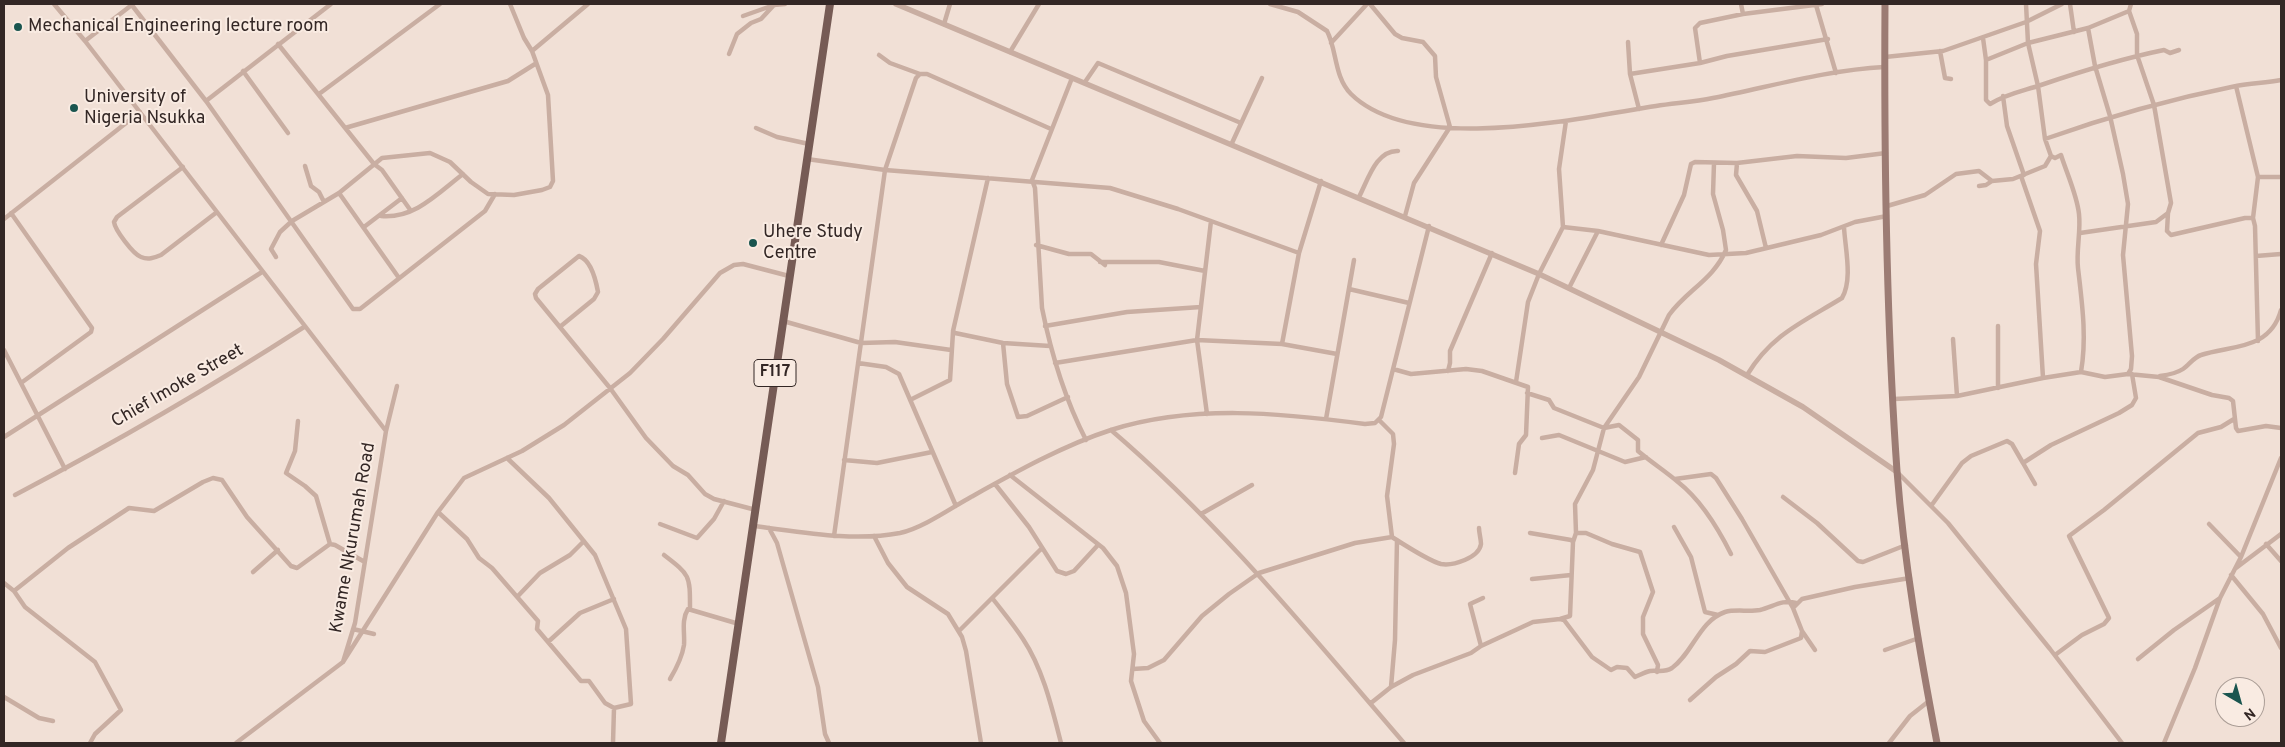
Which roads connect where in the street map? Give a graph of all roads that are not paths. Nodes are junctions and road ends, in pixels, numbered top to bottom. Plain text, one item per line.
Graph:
1 (54, 4) edge
2 (132, 4) edge
3 (330, 4) edge
4 (440, 4) edge
5 (510, 4) edge
6 (588, 4) edge
7 (785, 4) edge
8 (830, 4) edge
9 (896, 4) edge
10 (950, 4) edge
11 (1039, 4) edge
12 (1270, 4) edge
13 (1368, 4) edge
14 (1741, 4) edge
15 (1819, 4) edge
16 (1885, 4) edge
17 (2026, 4) edge
18 (2062, 4) edge
19 (2070, 4) edge
20 (2131, 4) edge
21 (774, 5) junction
22 (2129, 11) junction
23 (1742, 14) junction
24 (743, 16) dead end
25 (2026, 22) junction
26 (944, 24) junction
27 (2088, 28) junction
28 (2074, 32) junction
29 (1828, 38) junction
30 (1983, 38) junction
31 (85, 41) junction
32 (1628, 42) dead end
33 (1331, 43) junction
34 (2028, 43) junction
35 (278, 44) junction
36 (2180, 50) dead end
37 (532, 51) junction
38 (1940, 51) junction
39 (1010, 52) junction
40 (729, 54) dead end
41 (879, 55) dead end
42 (2137, 55) junction
43 (1885, 57) junction
44 (1986, 60) junction
45 (1700, 63) junction
46 (536, 64) junction
47 (2095, 66) junction
48 (1884, 67) junction
49 (243, 71) junction
50 (1836, 72) junction
51 (920, 74) junction
52 (1630, 74) junction
53 (1072, 78) junction
54 (1262, 78) dead end
55 (1951, 79) dead end
56 (2281, 80) edge
57 (1085, 82) junction
58 (2038, 86) junction
59 (2236, 86) junction
60 (319, 94) junction
61 (2003, 96) junction
62 (206, 101) junction
63 (2154, 105) junction
64 (1639, 109) junction
65 (140, 112) junction
66 (2110, 116) junction
67 (1566, 121) junction
68 (1240, 123) junction
69 (1450, 127) junction
70 (345, 128) junction
71 (756, 128) dead end
72 (1051, 129) junction
73 (288, 133) dead end
74 (2045, 139) junction
75 (1232, 143) junction
76 (809, 144) junction
77 (1398, 151) dead end
78 (1886, 153) junction
79 (807, 159) junction
80 (2052, 159) junction
81 (1714, 163) junction
82 (1737, 163) junction
83 (374, 164) junction
84 (305, 166) dead end
85 (183, 167) junction
86 (885, 170) junction
87 (463, 174) junction
88 (2022, 176) junction
89 (2258, 177) junction
90 (988, 178) junction
91 (2281, 178) edge
92 (1032, 180) junction
93 (1321, 181) junction
94 (1992, 181) junction
95 (1978, 186) dead end
96 (338, 193) junction
97 (495, 194) junction
98 (1359, 197) junction
99 (402, 198) junction
100 (324, 202) junction
101 (1888, 206) junction
102 (411, 211) junction
103 (217, 212) junction
104 (11, 213) junction
105 (2168, 213) junction
106 (381, 216) junction
107 (1405, 216) junction
108 (1888, 216) junction
109 (4, 217) edge
110 (2253, 218) junction
111 (292, 221) junction
112 (1211, 221) junction
113 (2127, 225) junction
114 (1429, 226) junction
115 (1844, 226) junction
116 (364, 227) junction
117 (1563, 227) junction
118 (1598, 231) junction
119 (2080, 233) junction
120 (1036, 245) junction
121 (1661, 245) junction
122 (1766, 248) junction
123 (1299, 253) junction
124 (1492, 253) junction
125 (1724, 254) junction
126 (2281, 254) edge
127 (1709, 255) junction
128 (2256, 256) junction
129 (276, 257) dead end
130 (1354, 260) dead end
131 (1718, 265) junction
132 (1205, 271) junction
133 (262, 272) junction
134 (1540, 274) junction
135 (789, 276) junction
136 (399, 278) junction
137 (1569, 288) junction
138 (1349, 289) junction
139 (1409, 304) junction
140 (1201, 307) junction
141 (2281, 310) edge
142 (783, 322) junction
143 (560, 326) junction
144 (1045, 326) junction
145 (1998, 326) dead end
146 (304, 327) junction
147 (1660, 331) junction
148 (953, 332) junction
149 (1953, 339) dead end
150 (1197, 340) junction
151 (2258, 341) junction
152 (861, 342) junction
153 (1003, 343) junction
154 (1282, 344) junction
155 (1050, 346) junction
156 (4, 350) edge
157 (951, 350) junction
158 (1337, 354) junction
159 (858, 363) junction
160 (1055, 363) junction
161 (1393, 369) junction
162 (1448, 371) junction
163 (2081, 372) junction
164 (1747, 375) junction
165 (2130, 375) junction
166 (2159, 377) junction
167 (2043, 378) junction
168 (1516, 382) junction
169 (21, 384) junction
170 (397, 386) dead end
171 (610, 388) junction
172 (1998, 388) junction
173 (1527, 393) junction
174 (1957, 396) junction
175 (1068, 397) junction
176 (1894, 399) junction
177 (910, 400) junction
178 (1207, 414) junction
179 (37, 415) junction
180 (1326, 419) junction
181 (2234, 419) junction
182 (1379, 420) junction
183 (298, 421) dead end
184 (1604, 428) junction
185 (2281, 428) edge
186 (1111, 430) junction
187 (386, 431) junction
188 (4, 437) edge
189 (1542, 438) dead end
190 (1086, 440) junction
191 (1599, 451) junction
192 (932, 452) junction
193 (1646, 457) junction
194 (507, 458) junction
195 (2281, 458) edge
196 (844, 460) junction
197 (2023, 463) junction
198 (65, 468) junction
199 (1898, 472) junction
200 (1515, 474) dead end
201 (1010, 475) junction
202 (1674, 479) junction
203 (995, 484) junction
204 (2035, 484) dead end
205 (1252, 485) dead end
206 (15, 494) dead end
207 (1783, 497) dead end
208 (724, 501) junction
209 (956, 506) junction
210 (1932, 506) junction
211 (756, 510) junction
212 (438, 512) junction
213 (1201, 514) junction
214 (660, 524) dead end
215 (2209, 524) dead end
216 (754, 526) junction
217 (1674, 527) dead end
218 (769, 528) junction
219 (1479, 528) dead end
220 (1530, 533) dead end
221 (1576, 534) junction
222 (2281, 534) edge
223 (834, 536) junction
224 (874, 536) junction
225 (1394, 538) junction
226 (584, 542) junction
227 (1573, 542) junction
228 (330, 544) junction
229 (2266, 544) junction
230 (1098, 545) junction
231 (1906, 545) junction
232 (1042, 548) junction
233 (278, 550) junction
234 (1731, 554) dead end
235 (664, 555) dead end
236 (2241, 556) junction
237 (363, 561) junction
238 (2281, 561) edge
239 (2234, 569) junction
240 (253, 572) dead end
241 (1259, 573) junction
242 (2231, 575) junction
243 (1571, 576) junction
244 (1910, 578) junction
245 (1532, 579) dead end
246 (4, 583) edge
247 (14, 591) junction
248 (517, 597) junction
249 (1483, 598) dead end
250 (2220, 598) junction
251 (614, 599) junction
252 (993, 599) junction
253 (1788, 600) junction
254 (1796, 603) junction
255 (690, 608) junction
256 (1793, 608) junction
257 (1718, 615) junction
258 (1560, 619) junction
259 (739, 624) junction
260 (353, 629) junction
261 (959, 631) junction
262 (1802, 631) junction
263 (362, 632) junction
264 (374, 634) dead end
265 (1919, 638) junction
266 (548, 642) junction
267 (1481, 646) junction
268 (2281, 648) edge
269 (1815, 650) dead end
270 (1885, 650) dead end
271 (2055, 655) junction
272 (2138, 659) dead end
273 (343, 662) junction
274 (1132, 669) junction
275 (1657, 672) junction
276 (670, 679) dead end
277 (1391, 687) junction
278 (4, 697) edge
279 (1690, 700) dead end
280 (1929, 701) junction
281 (1371, 703) junction
282 (614, 708) junction
283 (53, 722) dead end
284 (90, 743) edge
285 (236, 743) edge
286 (613, 743) edge
287 (721, 743) edge
288 (829, 743) edge
289 (981, 743) edge
290 (1061, 743) edge
291 (1160, 743) edge
292 (1404, 743) edge
293 (1889, 743) edge
294 (1937, 743) edge
295 (2122, 743) edge
296 (2164, 743) edge

1 - 31 street, Kwame Nkurumah Road
2 - 31 street
2 - 62 street
3 - 35 street
4 - 60 street
5 - 37 street
6 - 37 street
7 - 21 street
8 - 76 main road, F117
9 - 26 street
10 - 26 street
11 - 39 street
12 - 33 street
13 - 33 street
13 - 69 street
14 - 23 street
15 - 23 street
15 - 29 street
16 - 43 main road
17 - 25 street
18 - 25 street
19 - 28 street
20 - 22 street
21 - 24 street
21 - 40 street
22 - 27 street
22 - 42 street
23 - 45 street
25 - 30 street
25 - 34 street
26 - 39 street
27 - 28 street
27 - 47 street
28 - 34 street
29 - 45 street
29 - 50 street
30 - 38 street
30 - 44 street
31 - 65 street, Kwame Nkurumah Road
32 - 52 street
33 - 69 street
34 - 44 street
34 - 58 street
35 - 49 street
35 - 60 street
36 - 42 street
37 - 46 street
38 - 43 street
38 - 55 street
39 - 53 street
41 - 51 street
42 - 47 street
42 - 63 street
43 - 48 main road
44 - 61 street
45 - 52 street
46 - 70 street
46 - 97 street
47 - 58 street
47 - 66 street
48 - 50 street
48 - 78 main road
49 - 62 street
49 - 73 street
50 - 64 street
51 - 72 street
51 - 86 street
52 - 64 street
53 - 57 street
53 - 72 street
54 - 68 street
56 - 59 street
57 - 68 street
57 - 75 street
58 - 61 street
58 - 74 street
59 - 63 street
59 - 89 street
60 - 70 street
61 - 88 street
62 - 111 street
63 - 66 street
63 - 105 street
64 - 67 street
65 - 85 street, Kwame Nkurumah Road
65 - 104 street
66 - 74 street
66 - 113 street
67 - 69 street
67 - 117 street
68 - 75 street
69 - 107 street
70 - 83 street
71 - 76 street
72 - 92 street
74 - 80 street
75 - 93 street
76 - 79 main road, F117
77 - 98 street
78 - 82 street
78 - 101 main road
79 - 86 street
79 - 135 main road, F117
80 - 88 street
80 - 119 street
81 - 82 street
81 - 121 street
81 - 125 street
82 - 122 street
83 - 87 street
83 - 96 street
83 - 99 street
84 - 100 street
85 - 103 street, Kwame Nkurumah Road
85 - 103 street
86 - 90 street
86 - 152 street
87 - 97 street
87 - 102 street
88 - 94 street
88 - 167 street
89 - 91 street
89 - 110 street
90 - 92 street
90 - 148 street
92 - 112 street
92 - 120 street
93 - 98 street
93 - 123 street
94 - 95 street
94 - 101 street
96 - 100 street
96 - 116 street
97 - 136 street
98 - 107 street
99 - 102 street
99 - 106 street
100 - 111 street
101 - 108 main road
102 - 106 street
103 - 133 street, Kwame Nkurumah Road
104 - 109 street
104 - 169 street
105 - 110 street
105 - 113 street
106 - 116 street
107 - 114 street
108 - 115 street
108 - 176 main road
110 - 128 street
111 - 129 street
111 - 136 street
112 - 123 street
112 - 132 street
113 - 119 street
113 - 165 street
114 - 124 street
114 - 139 street
115 - 122 street
115 - 164 street
116 - 136 street
117 - 118 street
117 - 134 street
118 - 121 street
118 - 137 street
119 - 163 street
120 - 132 street
120 - 144 street
121 - 127 street
122 - 125 street
123 - 154 street
124 - 134 street
124 - 162 street
125 - 127 street
125 - 131 street
126 - 128 street
127 - 131 street
128 - 151 street
130 - 138 street
131 - 147 street
132 - 140 street
133 - 146 street, Kwame Nkurumah Road
133 - 179 street
134 - 137 street
134 - 168 street
135 - 142 main road, F117
135 - 171 street
137 - 147 street
138 - 139 street
138 - 158 street
139 - 161 street
140 - 144 street
140 - 150 street
141 - 151 street
142 - 152 street
142 - 211 main road, F117
143 - 143 street
143 - 171 street
144 - 155 street
145 - 172 street
146 - 187 street, Kwame Nkurumah Road
146 - 198 street, Chief Imoke Street
147 - 164 street
147 - 184 street
148 - 153 street
148 - 157 street
149 - 174 street
150 - 154 street
150 - 160 street
150 - 178 street
151 - 166 street
152 - 157 street
152 - 159 street
153 - 155 street
153 - 175 street
154 - 158 street
155 - 160 street
156 - 169 street
157 - 177 street
158 - 180 street
159 - 177 street
159 - 196 street
160 - 175 street
161 - 162 street
161 - 182 street
162 - 168 street
163 - 165 street
163 - 167 street
164 - 199 street
165 - 166 street
165 - 197 street
166 - 181 street
167 - 172 street
168 - 173 street
169 - 179 street
170 - 187 street
171 - 194 street
171 - 208 street
172 - 174 street
173 - 184 street
173 - 200 street
174 - 176 street
175 - 190 street
176 - 199 main road
177 - 192 street
178 - 180 street
178 - 186 street
179 - 188 street
179 - 198 street
180 - 182 street
181 - 185 street
181 - 271 street
182 - 225 street
183 - 228 street
184 - 191 street
184 - 193 street
186 - 190 street
186 - 213 street
187 - 237 street, Kwame Nkurumah Road
189 - 191 street
190 - 201 street
191 - 193 street
191 - 221 street
192 - 196 street
192 - 209 street
193 - 202 street
194 - 212 street
194 - 226 street
195 - 236 street
196 - 223 street
197 - 204 street
197 - 210 street
198 - 206 street, Chief Imoke Street
199 - 210 street
199 - 231 main road
201 - 203 street
201 - 230 street
202 - 234 street
202 - 253 street
203 - 209 street
203 - 232 street
205 - 213 street
207 - 231 street
208 - 211 street
208 - 214 street
209 - 224 street
210 - 271 street
211 - 216 main road, F117
212 - 248 street
212 - 263 street
213 - 241 street
215 - 236 street
216 - 218 street
216 - 259 main road, F117
217 - 257 street
218 - 223 street
218 - 288 street
219 - 225 street
220 - 227 street
221 - 227 street
221 - 275 street
222 - 229 street
223 - 224 street
224 - 261 street
225 - 241 street
225 - 277 street
226 - 248 street
226 - 251 street
227 - 243 street
228 - 233 street
228 - 237 street
229 - 238 street
229 - 239 street
230 - 232 street
230 - 274 street
231 - 244 main road
232 - 252 street
233 - 240 street
233 - 247 street
235 - 255 street
236 - 239 street
237 - 260 street, Kwame Nkurumah Road
239 - 242 street
241 - 274 street
241 - 281 street
242 - 250 street
242 - 268 street
243 - 245 street
243 - 258 street
244 - 254 street
244 - 265 main road
246 - 247 street
247 - 284 street
248 - 266 street
249 - 267 street
250 - 272 street
250 - 296 street
251 - 266 street
251 - 282 street
252 - 261 street
252 - 290 street
253 - 254 street
253 - 256 street
253 - 257 street
254 - 256 street
255 - 259 street
255 - 276 street
256 - 262 street
257 - 275 street
258 - 267 street
258 - 275 street
259 - 287 main road, F117
260 - 263 street
260 - 273 street, Kwame Nkurumah Road
261 - 289 street
262 - 269 street
262 - 279 street
263 - 264 street
263 - 273 street
265 - 270 street
265 - 280 main road
266 - 282 street
267 - 277 street
271 - 295 street
273 - 285 street
274 - 291 street
277 - 281 street
278 - 283 street
280 - 293 street
280 - 294 main road
281 - 292 street
282 - 286 street

